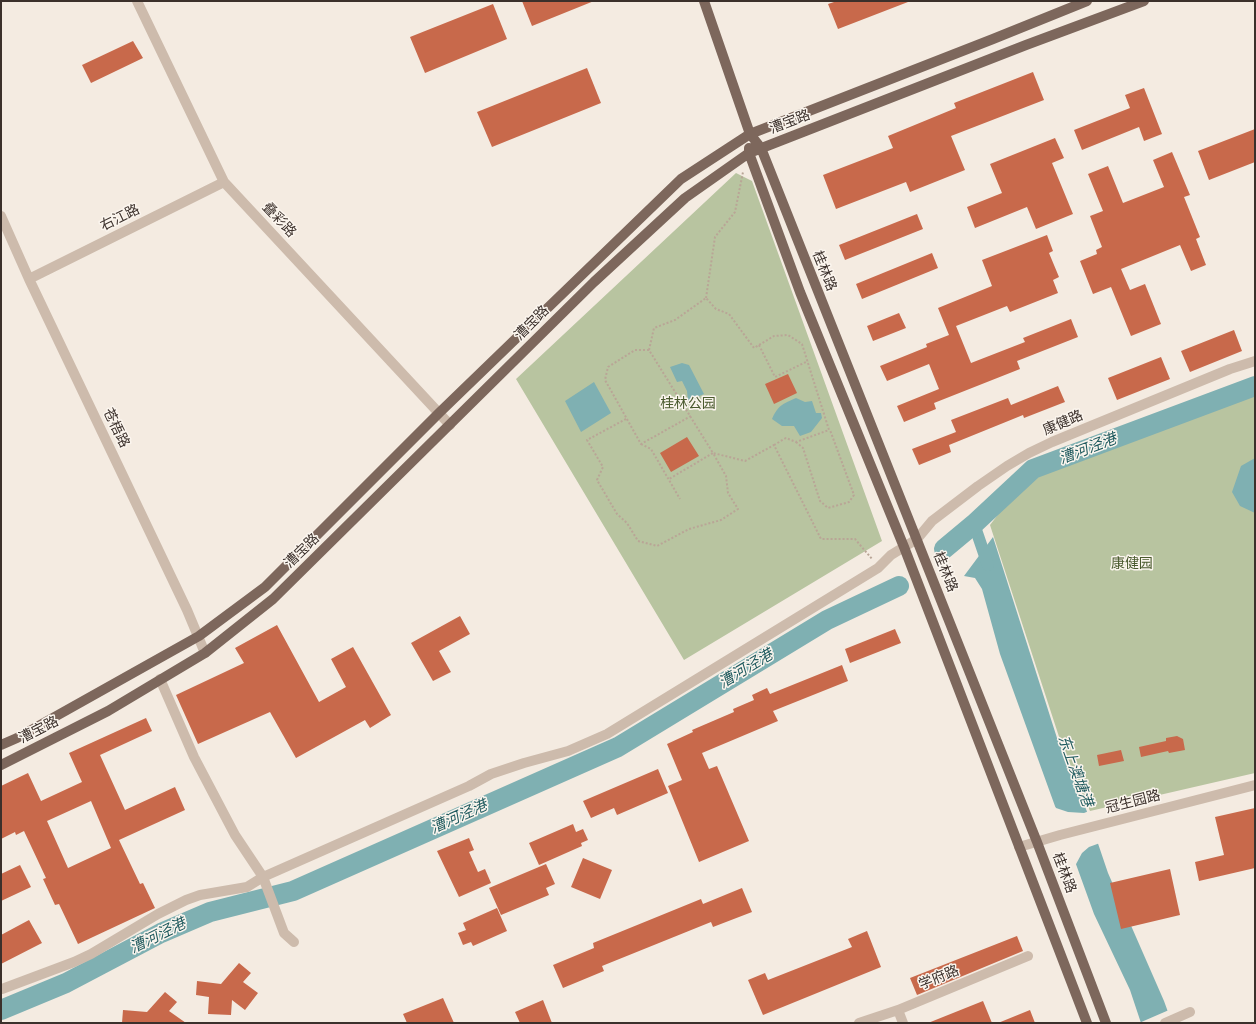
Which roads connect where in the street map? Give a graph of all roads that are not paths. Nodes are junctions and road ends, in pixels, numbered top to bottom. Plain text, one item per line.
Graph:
1 (137, 1) edge
2 (704, 1) edge
3 (1087, 1) edge
4 (1144, 1) edge
5 (750, 134) junction
6 (760, 148) junction
7 (748, 153) junction
8 (224, 182) junction
9 (1, 216) edge
10 (29, 279) junction
11 (1255, 361) edge
12 (440, 412) junction
13 (450, 424) junction
14 (917, 539) junction
15 (904, 547) junction
16 (199, 636) junction
17 (205, 653) junction
18 (160, 679) junction
19 (1, 745) edge
20 (1, 765) edge
21 (1255, 785) edge
22 (1037, 842) junction
23 (1019, 847) junction
24 (263, 878) junction
25 (294, 942) dead end
26 (1028, 956) dead end
27 (2, 989) dead end
28 (898, 1010) junction
29 (1190, 1012) dead end
30 (859, 1023) edge
31 (903, 1023) edge
32 (1087, 1023) edge
33 (1106, 1023) edge
34 (1165, 1023) edge

1 - 8 street, 叠彩路
2 - 5 main road, 桂林路
3 - 5 main road, 漕宝路
4 - 6 main road, 漕宝路
5 - 6 main road, 桂林路
5 - 7 main road, 桂林路
5 - 12 main road, 漕宝路
6 - 7 main road, 漕宝路
6 - 14 main road, 桂林路
7 - 13 main road, 漕宝路
7 - 15 main road, 桂林路
8 - 10 street, 右江路
8 - 12 street, 叠彩路
9 - 10 street, 苍梧路
10 - 16 street, 苍梧路
11 - 14 street, 康健路
12 - 13 street, 叠彩路
12 - 16 main road, 漕宝路
13 - 17 main road, 漕宝路
14 - 15 street, 康健路
14 - 22 main road, 桂林路
15 - 23 main road, 桂林路
15 - 24 street, 康健路
16 - 17 street, 苍梧路
16 - 19 main road, 漕宝路
17 - 18 main road, 漕宝路
18 - 20 main road, 漕宝路
18 - 24 street
21 - 22 street, 冠生园路
22 - 23 street, 冠生园路
22 - 33 main road, 桂林路
23 - 32 main road, 桂林路
24 - 25 street
24 - 27 street, 康健路
26 - 28 street, 学府路
28 - 30 street, 学府路
28 - 31 street
29 - 34 street

